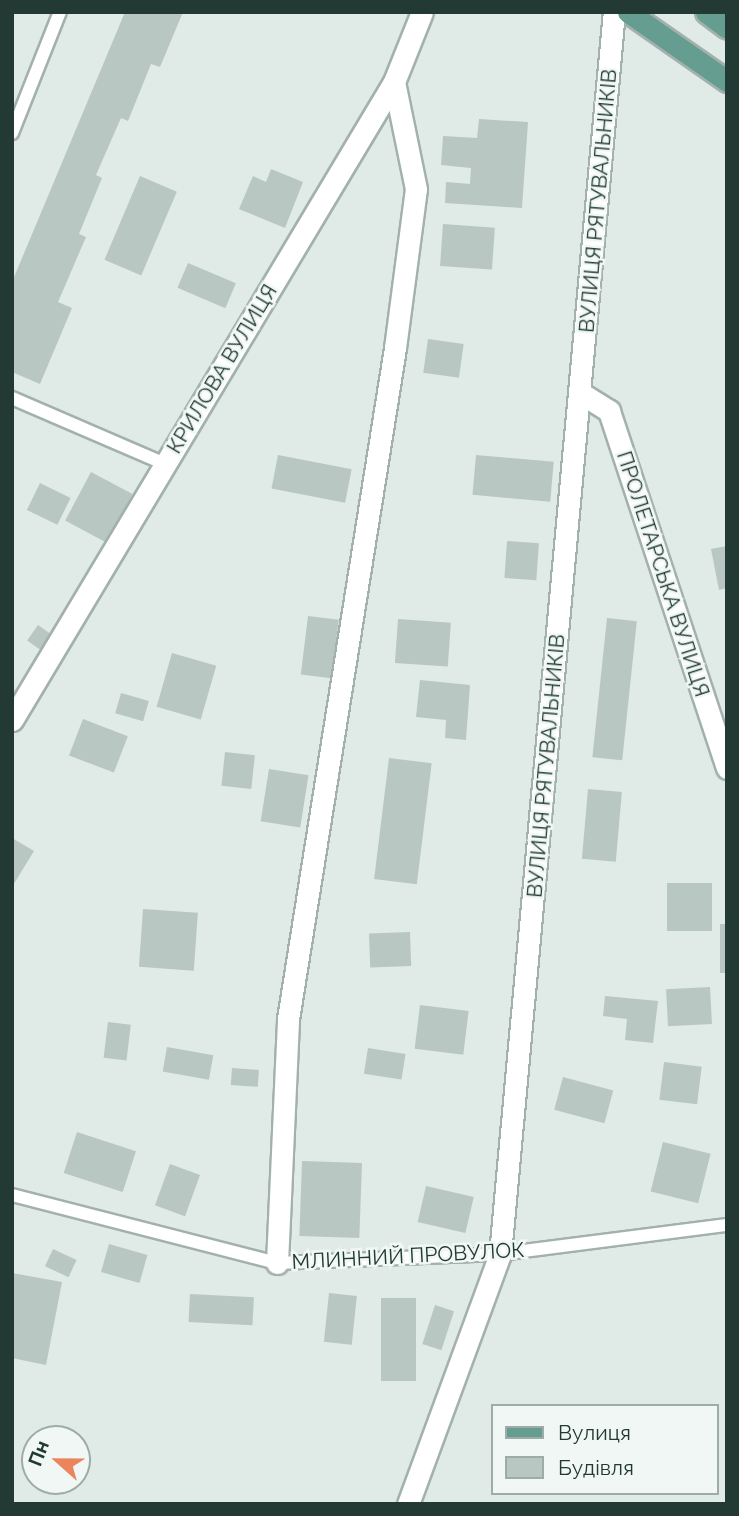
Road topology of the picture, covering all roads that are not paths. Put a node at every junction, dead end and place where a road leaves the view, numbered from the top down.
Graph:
1 (61, 12) edge
2 (422, 12) edge
3 (614, 12) edge
4 (628, 12) edge
5 (706, 12) edge
6 (727, 28) edge
7 (727, 81) edge
8 (394, 82) junction
9 (12, 133) edge
10 (582, 394) junction
11 (12, 398) edge
12 (165, 464) junction
13 (12, 720) edge
14 (727, 768) edge
15 (12, 1195) edge
16 (727, 1225) edge
17 (500, 1254) junction
18 (277, 1263) junction
19 (408, 1504) edge

1 - 9 lane
2 - 8 street, КРИЛОВА ВУЛИЦЯ
3 - 10 street, ВУЛИЦЯ РЯТУВАЛЬНИКІВ
4 - 7 main road
5 - 6 main road
8 - 12 street, КРИЛОВА ВУЛИЦЯ
8 - 18 street
10 - 14 street, ПРОЛЕТАРСЬКА ВУЛИЦЯ
10 - 17 street, ВУЛИЦЯ РЯТУВАЛЬНИКІВ
11 - 12 lane
12 - 13 street, КРИЛОВА ВУЛИЦЯ
15 - 18 lane, МЛИННИЙ ПРОВУЛОК
16 - 17 lane, МЛИННИЙ ПРОВУЛОК
17 - 18 lane, МЛИННИЙ ПРОВУЛОК
17 - 19 street, ВУЛИЦЯ РЯТУВАЛЬНИКІВ

